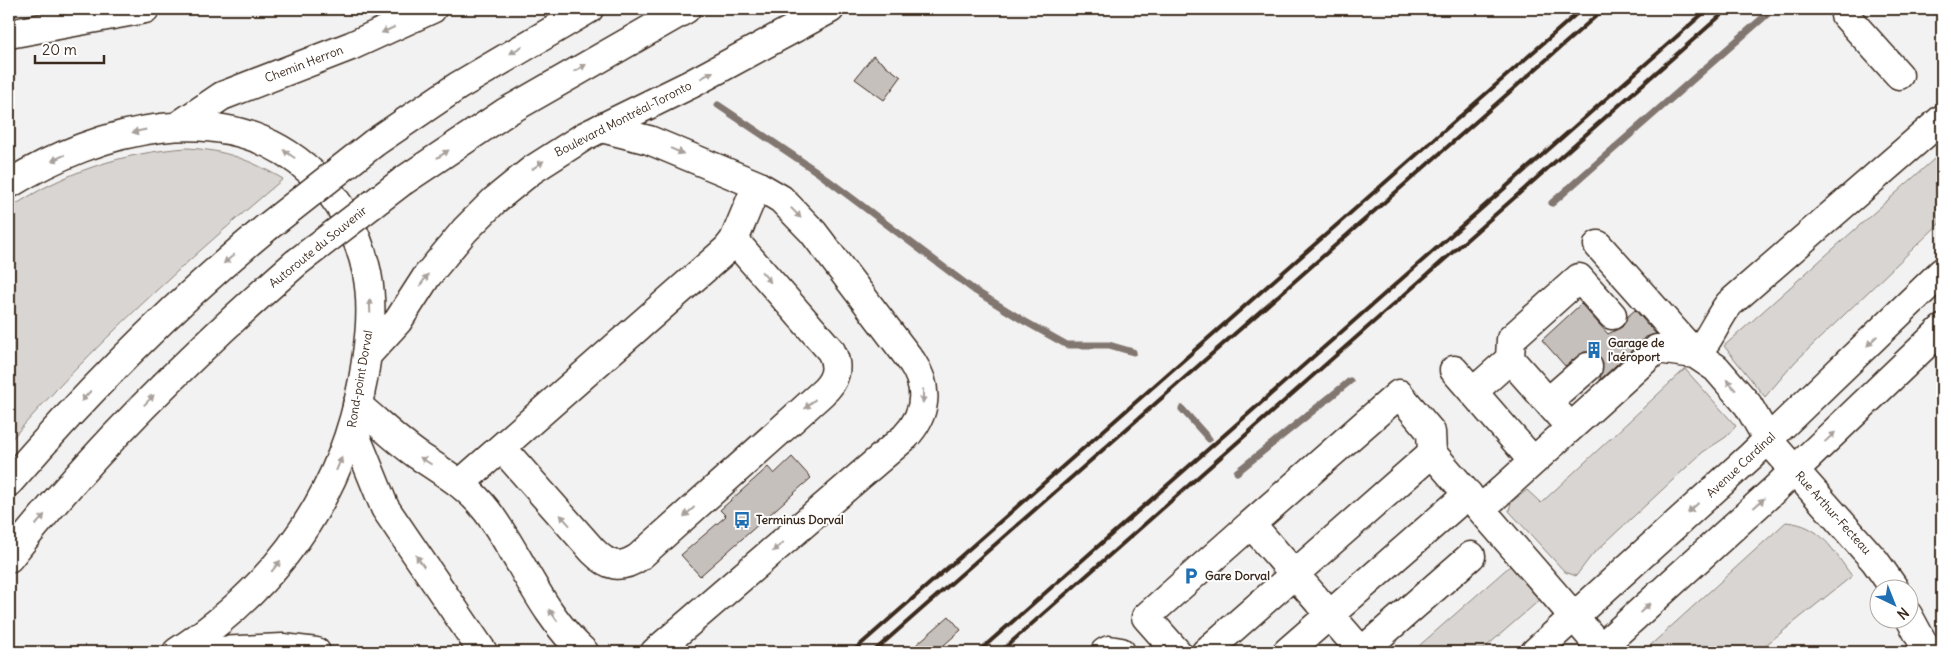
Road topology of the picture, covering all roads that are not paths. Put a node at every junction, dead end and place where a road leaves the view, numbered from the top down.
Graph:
1 (145, 9) edge
2 (432, 9) edge
3 (589, 9) edge
4 (686, 9) edge
5 (830, 9) edge
6 (90, 15) edge
7 (1845, 15) dead end
8 (9, 34) edge
9 (1899, 75) dead end
10 (1942, 119) edge
11 (179, 125) junction
12 (601, 128) junction
13 (12, 180) edge
14 (757, 185) junction
15 (734, 240) junction
16 (1598, 245) dead end
17 (1942, 272) edge
18 (1612, 315) dead end
19 (1942, 329) edge
20 (1696, 354) junction
21 (367, 355) junction
22 (1510, 359) junction
23 (1588, 367) dead end
24 (1454, 370) dead end
25 (1473, 392) junction
26 (1548, 402) junction
27 (355, 416) junction
28 (1570, 427) junction
29 (1768, 440) junction
30 (502, 448) junction
31 (1432, 453) junction
32 (1533, 461) junction
33 (1794, 470) junction
34 (9, 482) edge
35 (461, 483) junction
36 (1474, 501) junction
37 (1251, 524) junction
38 (1471, 556) dead end
39 (9, 558) edge
40 (1295, 575) junction
41 (1887, 578) edge
42 (1329, 615) junction
43 (1574, 617) junction
44 (1915, 628) edge
45 (1598, 650) edge
46 (177, 652) edge
47 (193, 652) edge
48 (316, 652) edge
49 (483, 652) edge
50 (584, 652) edge
51 (655, 652) edge
52 (1105, 652) edge
53 (1121, 652) edge
54 (1177, 652) edge
55 (1206, 652) edge
56 (1287, 652) edge
57 (1361, 652) edge
58 (1535, 652) edge
59 (1928, 652) edge

1 - 6 main road
2 -> 11 main road, Chemin Herron
3 -> 34 main road, bridge
39 -> 4 main road, Autoroute du Souvenir, bridge
12 -> 5 main road, Boulevard Montréal-Toronto
6 - 8 main road
7 - 9 main road
10 - 20 main road
11 -> 13 main road, Rond-point Dorval
21 -> 11 main road, Rond-point Dorval
12 -> 14 main road
21 -> 12 main road, Boulevard Montréal-Toronto
14 - 15 main road
14 -> 51 main road
15 - 30 main road
15 -> 30 main road
16 - 20 main road
17 -> 29 main road, Avenue Cardinal
18 - 22 main road
33 -> 19 main road
20 - 28 main road
20 - 29 main road, Rue Arthur-Fecteau
21 - 27 main road, Rond-point Dorval
22 - 25 main road
22 - 26 main road
23 - 26 main road
24 - 25 main road
25 - 32 main road
26 - 28 main road
35 -> 27 main road
46 -> 27 main road, Rond-point Dorval
49 -> 27 main road
28 - 32 main road
29 - 33 main road, Rue Arthur-Fecteau
29 -> 43 main road, Avenue Cardinal
30 - 35 main road
31 - 36 main road
31 - 37 main road
31 - 40 main road
32 - 36 main road
33 - 41 main road, Rue Arthur-Fecteau
45 -> 33 main road
50 -> 35 main road
36 - 42 main road
36 - 43 main road
37 - 40 main road
37 - 54 main road
38 - 57 main road
40 - 42 main road
40 - 55 main road
42 - 56 main road
42 - 57 main road
43 - 45 main road
43 - 58 main road, Avenue Cardinal
44 - 59 main road
47 - 48 main road
52 - 53 main road

